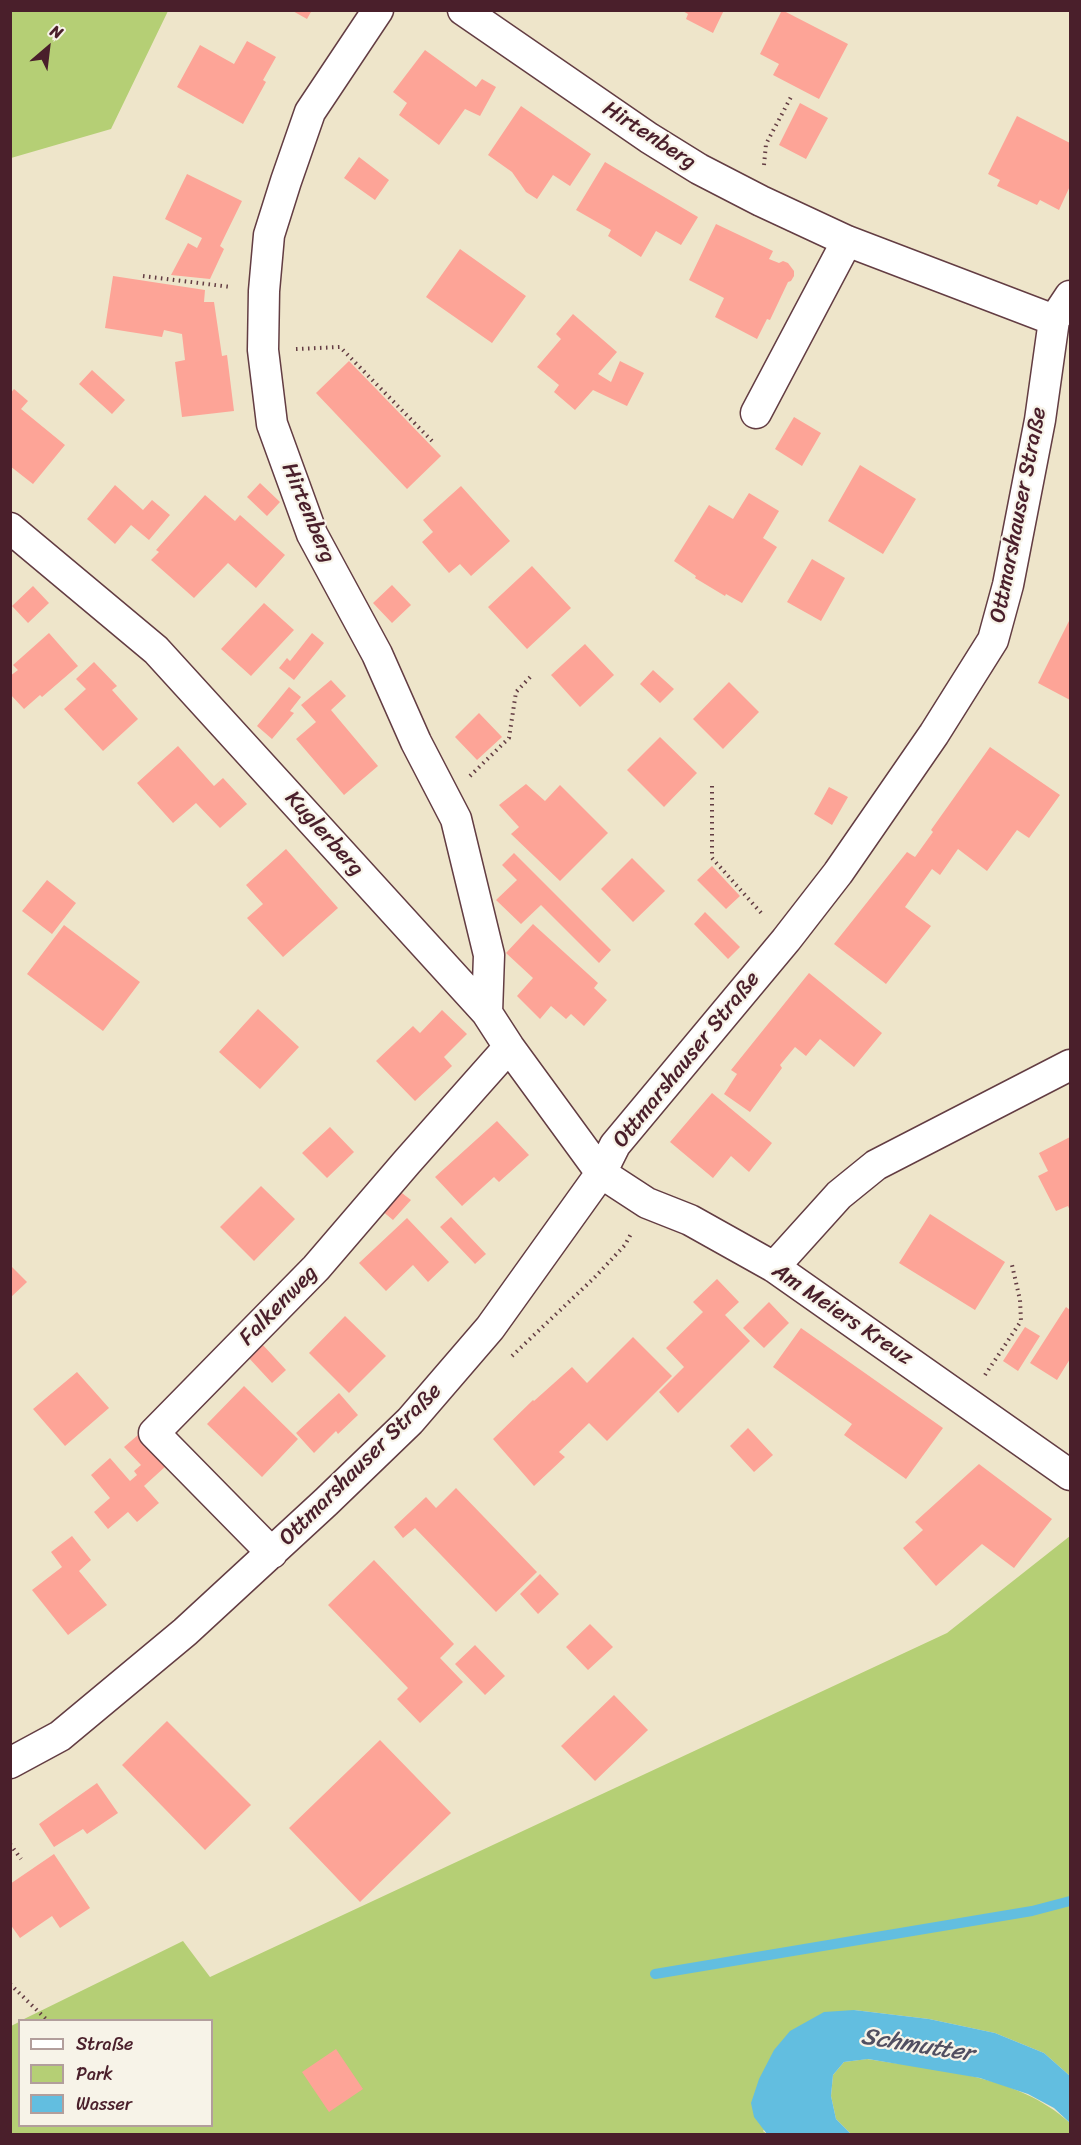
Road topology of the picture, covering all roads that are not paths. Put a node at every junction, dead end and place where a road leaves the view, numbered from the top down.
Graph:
1 (378, 10) edge
2 (463, 10) edge
3 (847, 241) junction
4 (1071, 296) edge
5 (1054, 320) junction
6 (756, 412) dead end
7 (10, 528) edge
8 (487, 1013) junction
9 (509, 1047) junction
10 (1071, 1065) edge
11 (601, 1173) junction
12 (774, 1267) junction
13 (1071, 1475) edge
14 (272, 1553) junction
15 (10, 1762) edge

1 - 8 street, Hirtenberg
2 - 3 street, Hirtenberg
3 - 5 street, Hirtenberg
3 - 6 street
4 - 5 street, Ottmarshauser Straße
5 - 11 street, Ottmarshauser Straße
7 - 8 street, Kuglerberg
8 - 9 street, Kuglerberg
9 - 11 street, Kuglerberg
9 - 14 street, Falkenweg
10 - 12 street
11 - 12 street, Am Meiers Kreuz
11 - 14 street, Ottmarshauser Straße
12 - 13 street, Am Meiers Kreuz
14 - 15 street, Ottmarshauser Straße

